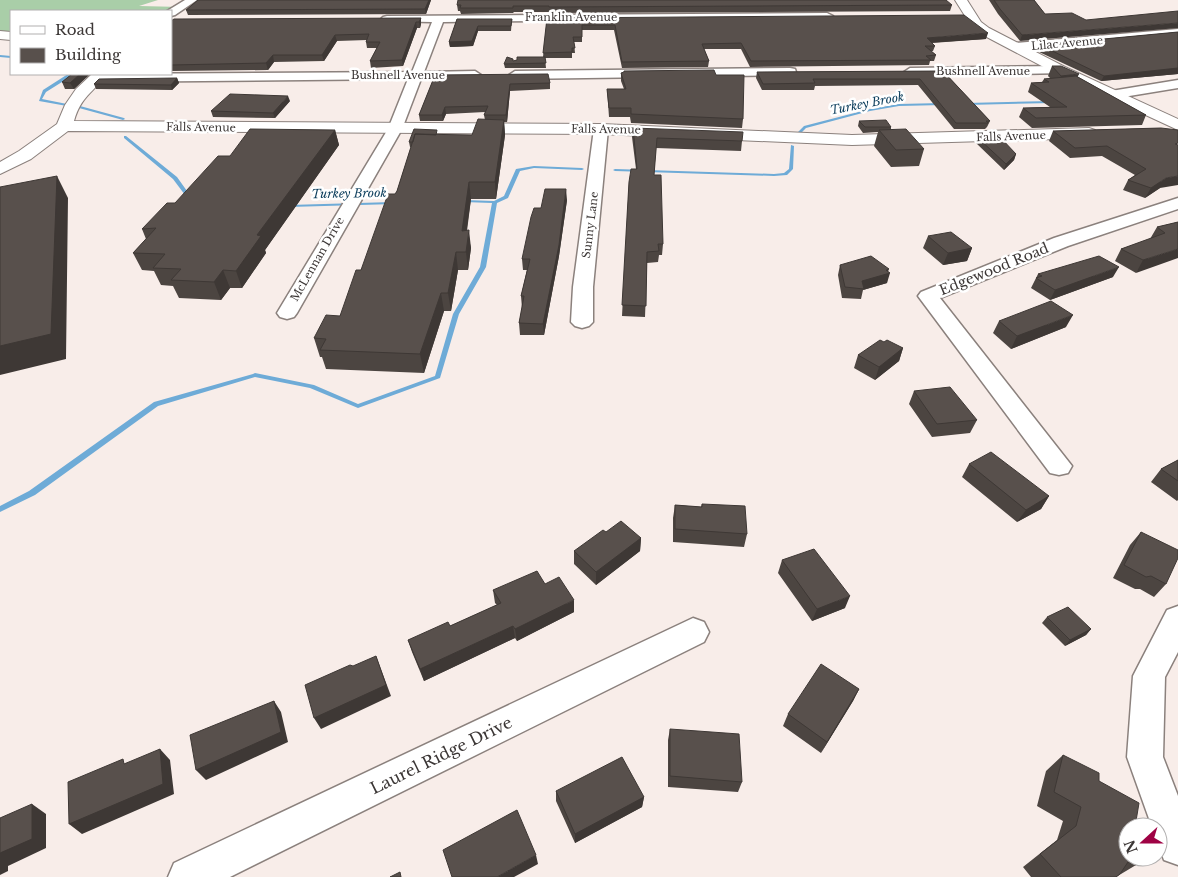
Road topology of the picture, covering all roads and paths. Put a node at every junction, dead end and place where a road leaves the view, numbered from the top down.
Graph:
1 (192, 0) edge
2 (961, 0) edge
3 (836, 16) edge
4 (175, 18) edge
5 (378, 18) edge
6 (440, 19) junction
7 (1178, 32) edge
8 (1016, 47) junction
9 (1060, 70) junction
10 (800, 72) edge
11 (897, 72) edge
12 (418, 75) junction
13 (486, 75) edge
14 (505, 75) edge
15 (98, 76) edge
16 (1178, 84) edge
17 (1111, 95) junction
18 (1178, 125) edge
19 (64, 126) junction
20 (395, 129) junction
21 (601, 129) junction
22 (1156, 131) edge
23 (1104, 132) edge
24 (1178, 133) edge
25 (0, 169) edge
26 (1178, 203) edge
27 (287, 313) dead end
28 (582, 322) dead end
29 (1059, 466) dead end
30 (1178, 620) edge
31 (693, 632) dead end
32 (1178, 846) edge
33 (188, 877) edge

1 - 4 street
2 - 8 main road
3 - 6 street, Franklin Avenue
5 - 6 street, Franklin Avenue
6 - 12 street, McLennan Drive
7 - 8 street, Lilac Avenue
8 - 9 main road
9 - 11 street, Bushnell Avenue
9 - 17 main road
10 - 14 street
12 - 13 street, Bushnell Avenue
12 - 15 street, Bushnell Avenue
12 - 20 street, McLennan Drive
15 - 19 main road
16 - 17 street
17 - 18 main road
19 - 20 main road, Falls Avenue
19 - 25 main road
20 - 21 main road, Falls Avenue
20 - 27 street, McLennan Drive
21 - 23 main road, Falls Avenue
21 - 28 street, Sunny Lane
22 - 24 main road
26 - 29 street, Edgewood Road
30 - 32 street
31 - 33 street, Laurel Ridge Drive

